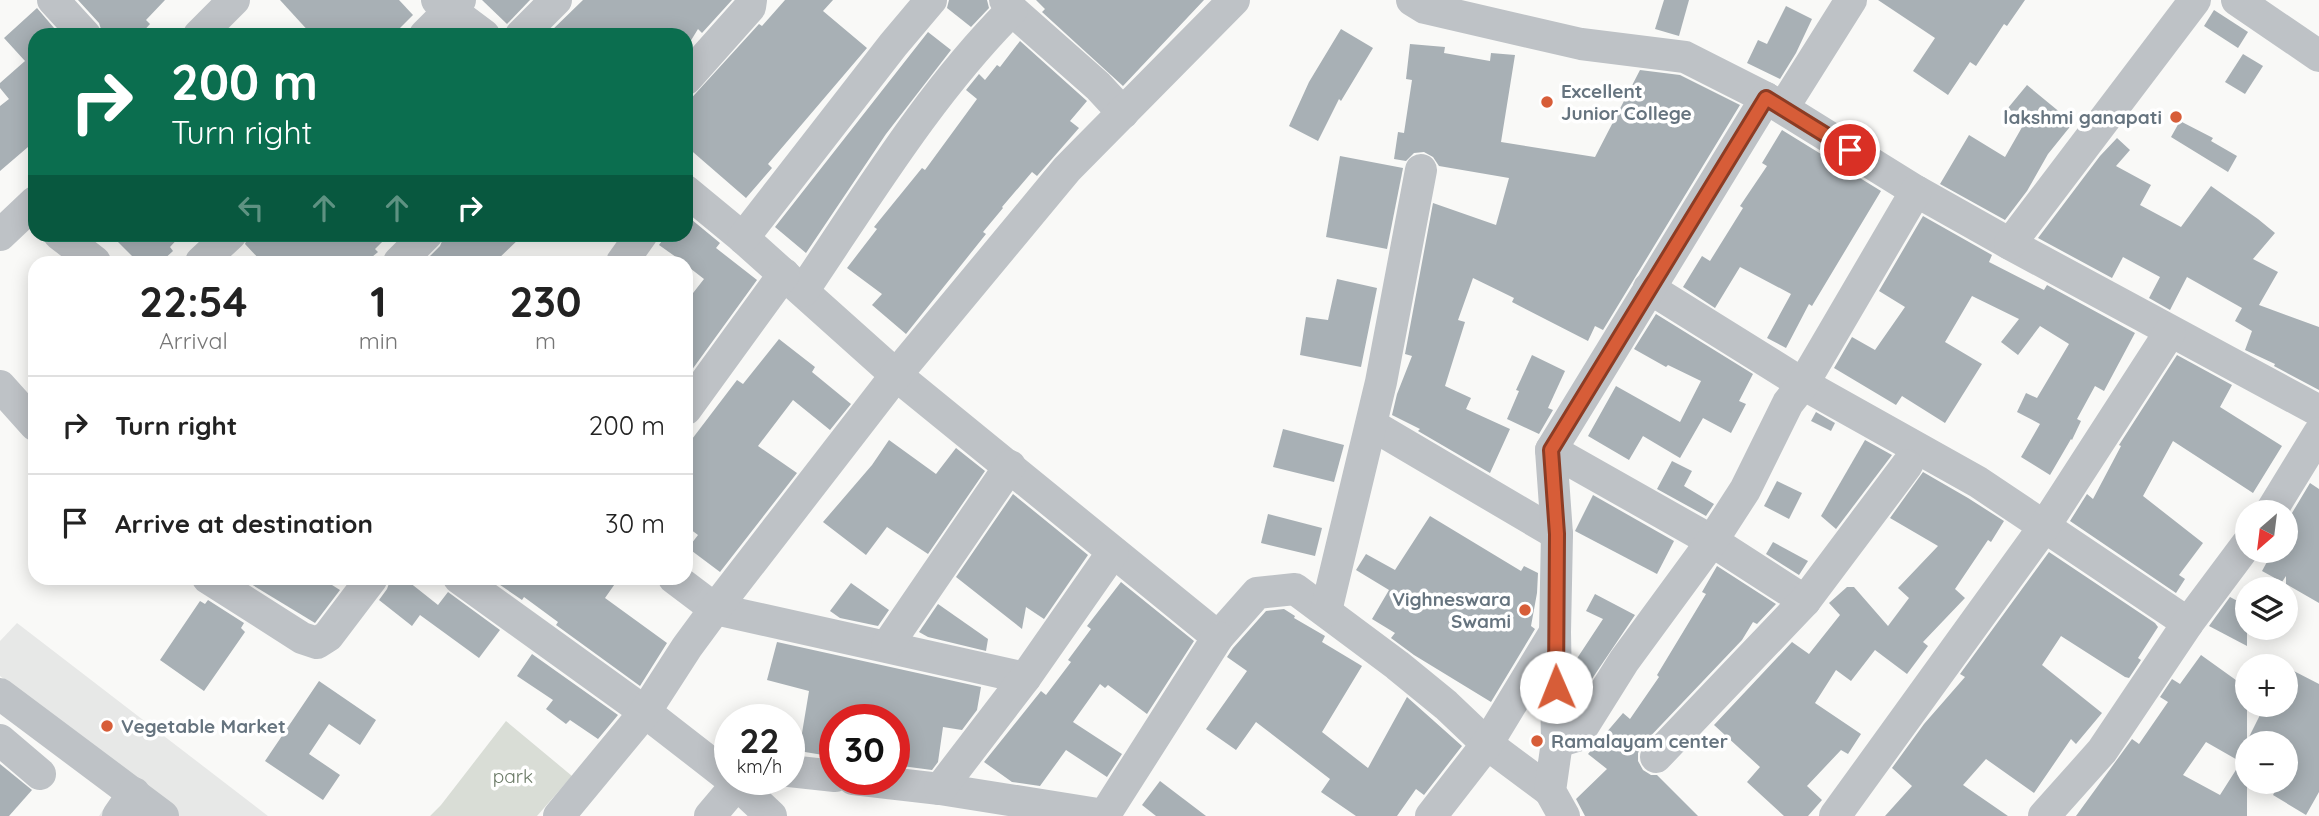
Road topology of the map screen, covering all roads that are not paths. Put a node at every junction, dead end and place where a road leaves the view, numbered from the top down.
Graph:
1 (53, 0) edge
2 (234, 0) edge
3 (556, 0) edge
4 (751, 0) edge
5 (931, 0) edge
6 (1234, 0) edge
7 (1851, 0) edge
8 (2237, 0) edge
9 (2190, 2) edge
10 (449, 3) edge
11 (1423, 3) edge
12 (1009, 5) edge
13 (79, 28) edge
14 (206, 28) edge
15 (430, 28) edge
16 (476, 28) edge
17 (528, 28) edge
18 (2319, 56) edge
19 (693, 71) edge
20 (1775, 103) junction
21 (1123, 113) junction
22 (1421, 170) dead end
23 (1916, 191) junction
24 (693, 197) edge
25 (28, 212) edge
26 (0, 235) edge
27 (743, 238) junction
28 (69, 242) edge
29 (222, 242) edge
30 (419, 242) edge
31 (2010, 244) junction
32 (87, 256) edge
33 (207, 256) edge
34 (405, 256) edge
35 (794, 283) junction
36 (1649, 288) junction
37 (2170, 332) junction
38 (896, 375) junction
39 (1803, 384) junction
40 (0, 386) edge
41 (693, 401) edge
42 (28, 411) edge
43 (2319, 411) edge
44 (1372, 425) junction
45 (2319, 433) edge
46 (1551, 450) junction
47 (1907, 465) dead end
48 (1010, 466) junction
49 (2278, 500) edge
50 (2044, 527) junction
51 (1557, 534) junction
52 (1712, 541) junction
53 (1113, 552) junction
54 (2235, 560) edge
55 (219, 585) edge
56 (367, 585) edge
57 (469, 585) edge
58 (683, 585) edge
59 (1805, 601) junction
60 (715, 609) junction
61 (1326, 611) junction
62 (2188, 623) junction
63 (1555, 632) junction
64 (1218, 637) junction
65 (887, 646) junction
66 (1025, 678) junction
67 (0, 694) edge
68 (645, 712) junction
69 (0, 740) edge
70 (1557, 742) junction
71 (1487, 744) junction
72 (1656, 757) dead end
73 (714, 762) edge
74 (40, 774) dead end
75 (910, 786) edge
76 (940, 789) junction
77 (726, 795) edge
78 (752, 795) edge
79 (126, 804) edge
80 (1557, 804) edge
81 (163, 816) edge
82 (559, 816) edge
83 (710, 816) edge
84 (771, 816) edge
85 (1104, 816) edge
86 (1431, 816) edge
87 (1835, 816) edge
88 (2045, 816) edge

1 - 13 street
2 - 14 street
3 - 17 street
4 - 19 street
5 - 27 street
6 - 21 street
7 - 20 street
8 - 18 street
9 - 31 street
10 - 15 street
10 - 16 street
11 - 20 street
12 - 21 street
12 - 35 street
20 - 23 street
20 - 36 street
21 - 38 street
22 - 44 street
23 - 31 street
23 - 39 street
24 - 27 street
25 - 26 street
27 - 35 street
28 - 32 street
29 - 33 street
30 - 34 street
31 - 37 street
35 - 38 street
35 - 41 street
36 - 39 street
36 - 46 street
37 - 43 street
37 - 50 street
38 - 48 street
38 - 60 street
39 - 50 street
39 - 52 street
40 - 42 street
44 - 51 street
44 - 61 street
45 - 49 street
46 - 51 street
46 - 52 street
47 - 59 street
48 - 53 street
48 - 65 street
50 - 62 street
50 - 87 street
51 - 63 street
52 - 59 street
52 - 70 street
53 - 64 street
53 - 66 street
54 - 62 street
55 - 56 street
57 - 68 street
58 - 60 street
59 - 72 street
60 - 65 street
60 - 68 street
61 - 64 street
61 - 71 street
62 - 88 street
63 - 70 street
63 - 71 street
64 - 85 street
65 - 66 street
66 - 76 street
67 - 79 street
68 - 73 street
68 - 82 street
69 - 74 street
70 - 80 street
71 - 80 street
71 - 86 street
75 - 76 street
76 - 85 street
77 - 83 street
78 - 84 street
79 - 81 street

